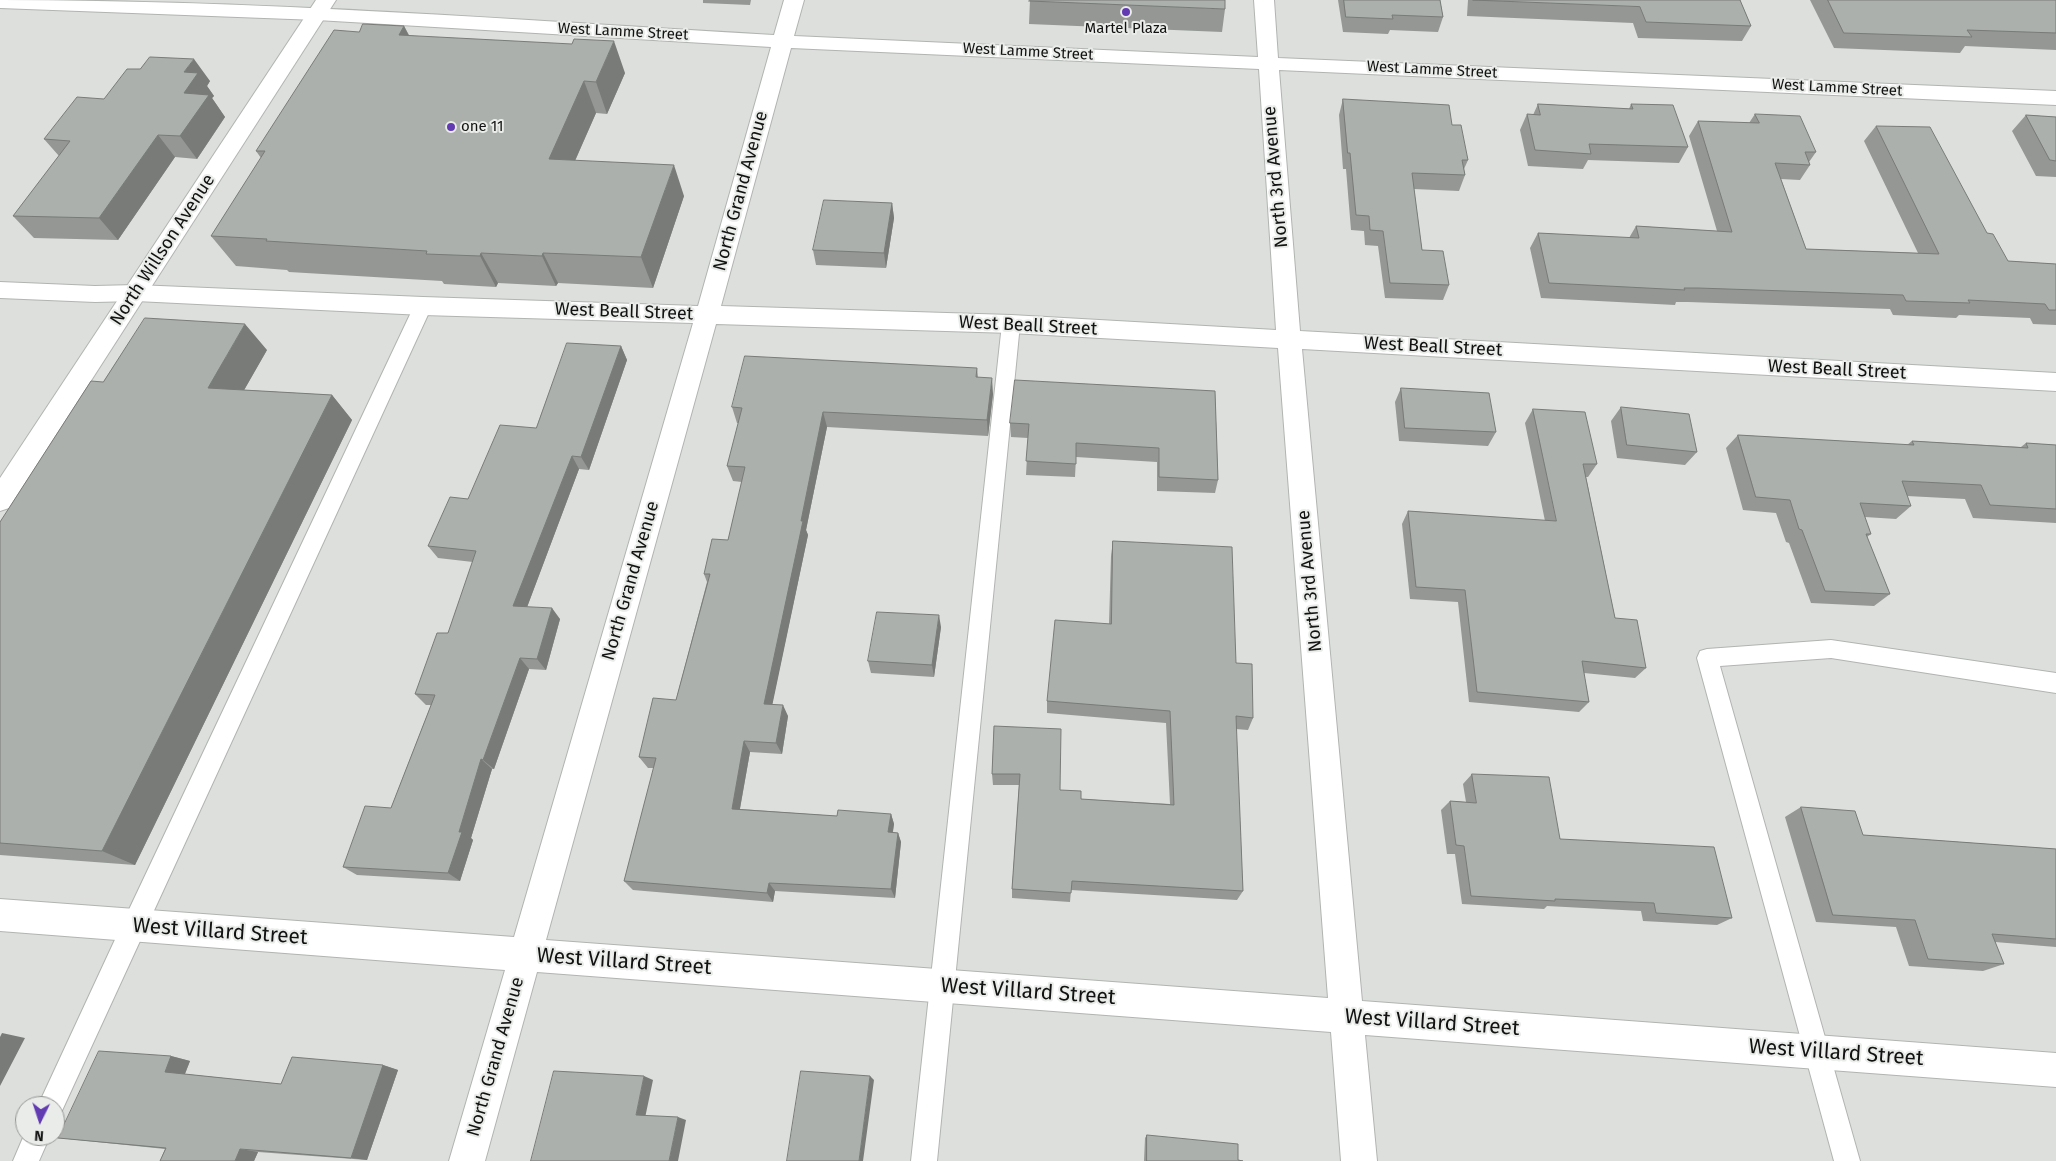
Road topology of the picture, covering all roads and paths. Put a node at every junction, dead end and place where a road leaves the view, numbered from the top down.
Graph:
1 (794, 0) edge
2 (1264, 0) edge
3 (0, 2) edge
4 (322, 7) edge
5 (782, 42) junction
6 (1267, 63) junction
7 (2056, 98) edge
8 (0, 290) edge
9 (136, 293) junction
10 (423, 306) junction
11 (706, 314) junction
12 (1011, 324) junction
13 (1289, 339) junction
14 (2056, 382) edge
15 (0, 500) edge
16 (2056, 683) edge
17 (0, 915) edge
18 (132, 926) junction
19 (525, 955) junction
20 (943, 986) junction
21 (1346, 1016) junction
22 (1815, 1052) junction
23 (2056, 1070) edge
24 (55, 1096) edge
25 (33, 1146) edge
26 (26, 1161) edge
27 (467, 1161) edge
28 (924, 1161) edge
29 (1359, 1161) edge
30 (1847, 1161) edge

1 - 5 street, North Grand Avenue
2 - 6 street, North 3rd Avenue
3 - 4 street, West Lamme Street
4 - 5 street, West Lamme Street
4 - 9 street, North Willson Avenue
5 - 6 street, West Lamme Street
5 - 11 street, North Grand Avenue
6 - 7 street, West Lamme Street
6 - 13 street, North 3rd Avenue
8 - 9 street, West Beall Street
9 - 10 street, West Beall Street
9 - 15 street, North Willson Avenue
10 - 11 street, West Beall Street
10 - 18 lane
11 - 12 street, West Beall Street
11 - 19 street, North Grand Avenue
12 - 13 street, West Beall Street
12 - 20 lane
13 - 14 street, West Beall Street
13 - 21 street, North 3rd Avenue
16 - 22 lane
17 - 18 street, West Villard Street
18 - 19 street, West Villard Street
18 - 24 lane
19 - 20 street, West Villard Street
19 - 27 street, North Grand Avenue
20 - 21 street, West Villard Street
20 - 28 lane
21 - 22 street, West Villard Street
21 - 29 street, North 3rd Avenue
22 - 23 street, West Villard Street
22 - 30 lane
25 - 26 lane

